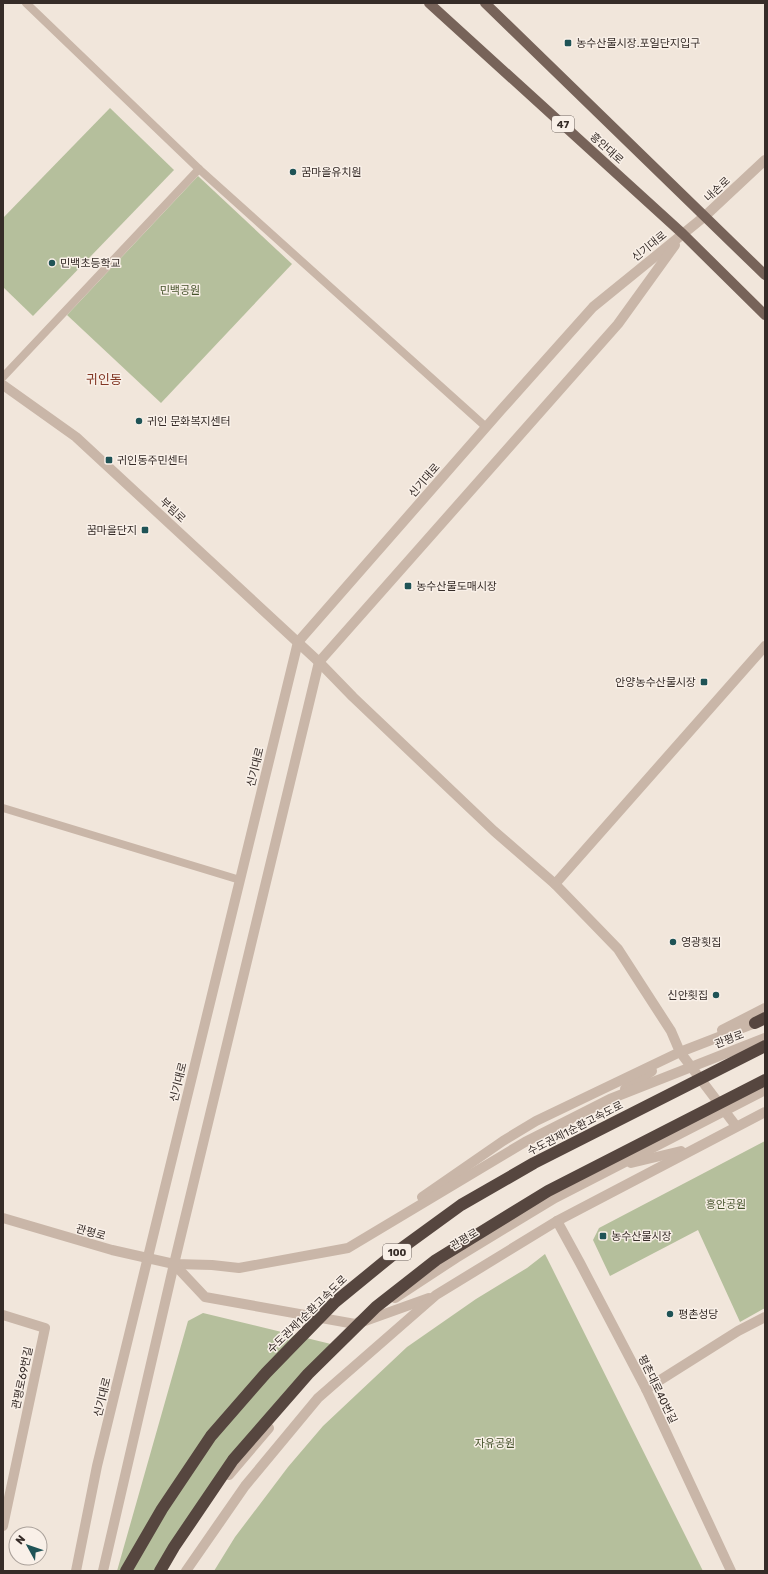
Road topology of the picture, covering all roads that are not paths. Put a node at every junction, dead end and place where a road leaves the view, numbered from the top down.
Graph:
1 (26, 3) edge
2 (429, 3) edge
3 (432, 3) edge
4 (485, 3) edge
5 (443, 15) junction
6 (765, 160) edge
7 (200, 169) junction
8 (705, 216) junction
9 (683, 234) junction
10 (765, 275) edge
11 (765, 315) edge
12 (3, 377) edge
13 (3, 385) edge
14 (486, 427) junction
15 (298, 642) junction
16 (765, 646) edge
17 (320, 662) junction
18 (3, 808) edge
19 (240, 880) junction
20 (555, 884) junction
21 (765, 1008) edge
22 (760, 1021) edge
23 (765, 1038) edge
24 (765, 1046) edge
25 (680, 1052) junction
26 (692, 1067) junction
27 (765, 1080) edge
28 (765, 1090) edge
29 (610, 1099) junction
30 (725, 1110) junction
31 (765, 1112) edge
32 (736, 1126) junction
33 (696, 1148) junction
34 (615, 1167) junction
35 (3, 1218) edge
36 (557, 1221) junction
37 (348, 1248) junction
38 (149, 1258) junction
39 (174, 1264) junction
40 (436, 1295) junction
41 (3, 1315) edge
42 (765, 1317) edge
43 (355, 1324) junction
44 (646, 1389) junction
45 (97, 1466) junction
46 (7, 1489) edge
47 (3, 1526) edge
48 (70, 1571) edge
49 (76, 1571) edge
50 (103, 1571) edge
51 (126, 1571) edge
52 (160, 1571) edge
53 (166, 1571) edge
54 (186, 1571) edge
55 (731, 1571) edge

1 - 7 street
2 - 5 main road, 흥안대로
3 - 5 main road, 47
4 - 8 main road, 흥안대로
5 - 9 main road, 흥안대로 / 47
6 - 8 street, 내손로
7 - 12 street
7 - 14 street
8 - 9 street, 내손로
8 - 10 main road, 흥안대로
9 - 11 main road, 흥안대로 / 47
9 - 14 street, 신기대로
9 - 17 street, 신기대로
13 - 15 street, 부림로
14 - 15 street, 신기대로
15 - 17 street, 부림로
15 - 19 street, 신기대로
16 - 20 street
17 - 20 street, 부림로
17 - 39 street, 신기대로
18 - 19 street
19 - 38 street, 신기대로
20 - 25 street, 부림로
21 - 25 street
22 - 25 street
23 - 26 street, 관평로
24 - 51 highway, 수도권제1순환고속도로 / 100, bridge
25 - 26 street, 부림로
25 - 29 street
25 - 37 street
26 - 29 street, 관평로
26 - 30 street, 부림로
27 - 52 highway, 100, bridge
28 - 30 street, 관평로
29 - 37 street, 관평로
30 - 32 street, 부림로
30 - 34 street, 관평로
31 - 32 street
32 - 33 street
33 - 34 street
33 - 36 street
34 - 43 street, 관평로
35 - 38 street, 관평로
36 - 40 street
36 - 44 street, 평촌대로40번길
37 - 39 street, 관평로
38 - 39 street, 관평로
38 - 45 street, 신기대로
39 - 43 street
39 - 50 street, 신기대로
40 - 43 street
40 - 54 street
41 - 46 street, 관평로69번길
42 - 44 street
43 - 53 street
44 - 55 street, 평촌대로40번길
45 - 48 street
45 - 49 street, 신기대로
46 - 47 street

